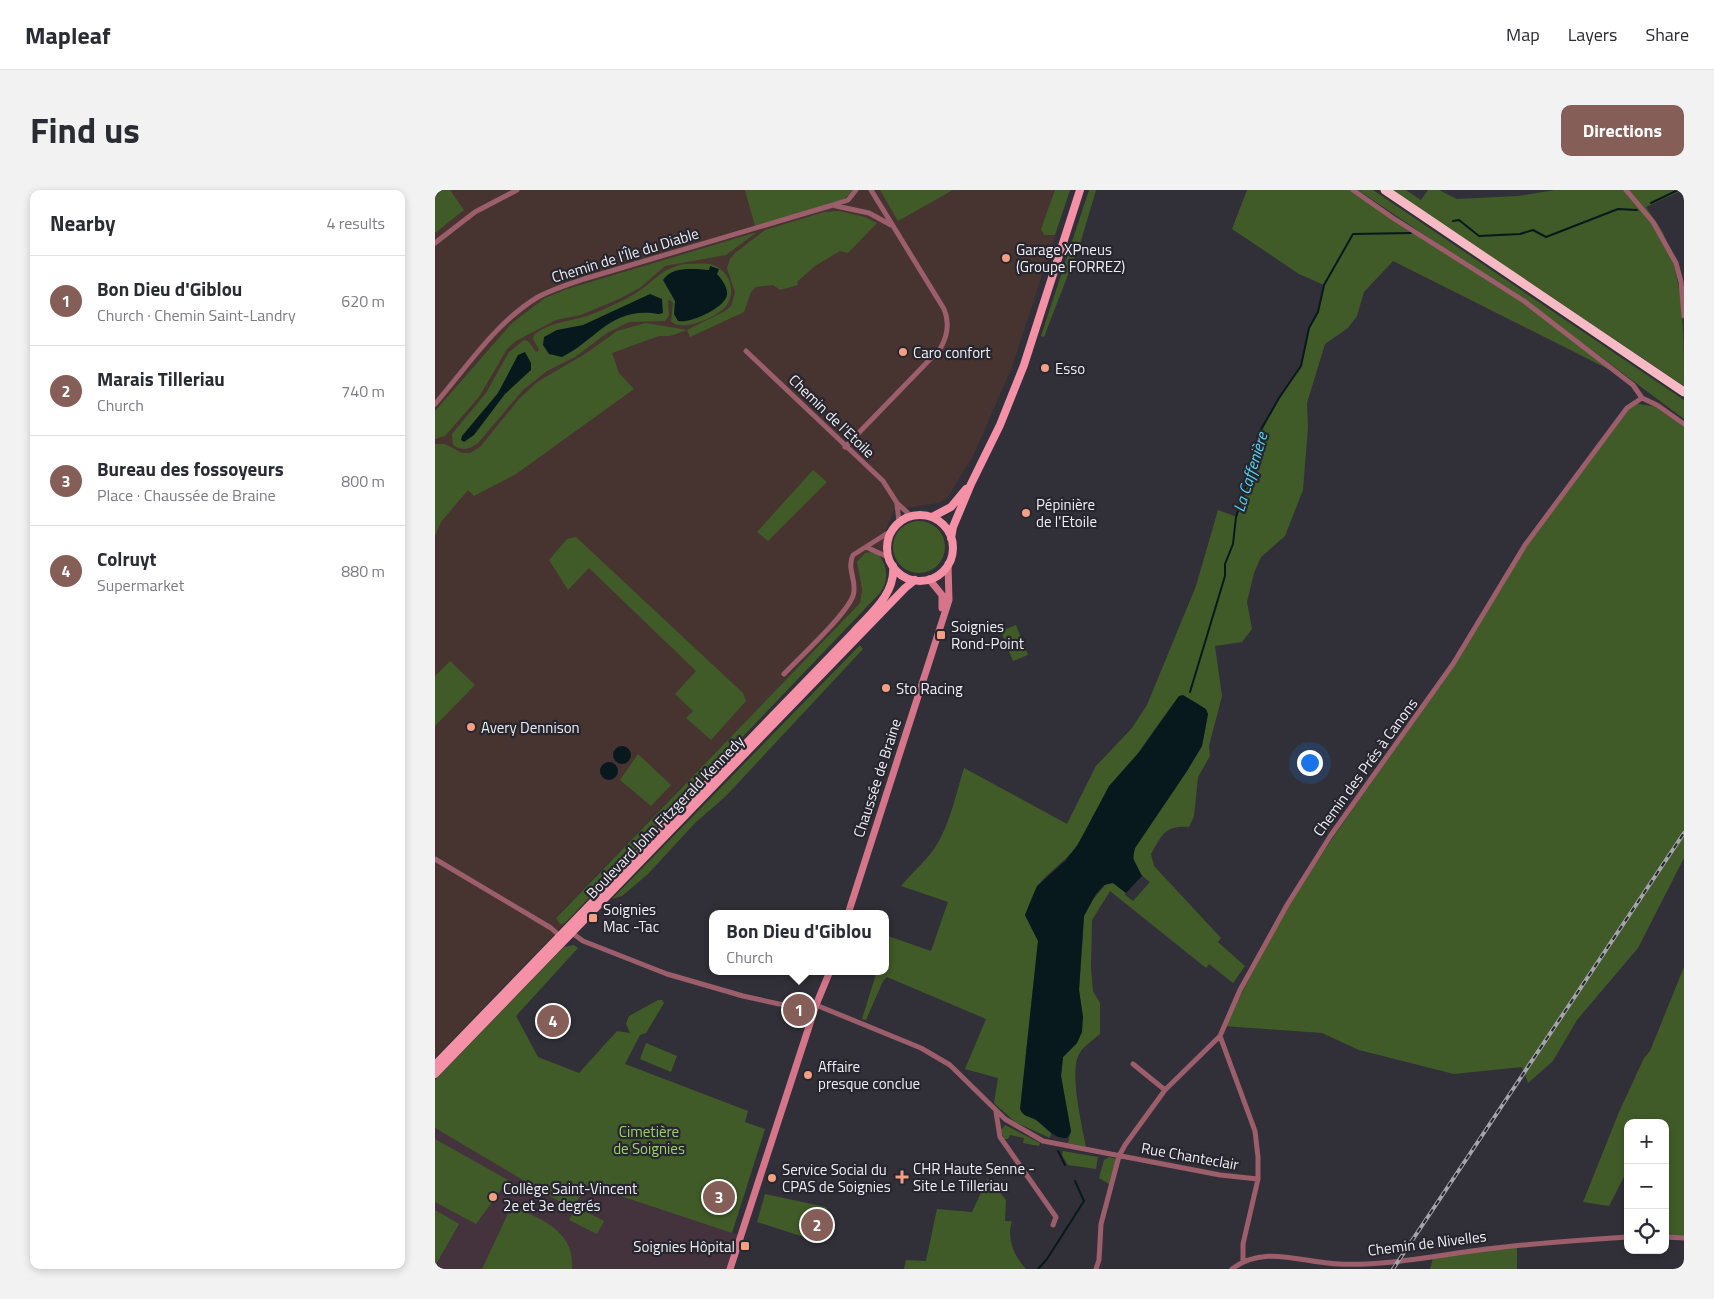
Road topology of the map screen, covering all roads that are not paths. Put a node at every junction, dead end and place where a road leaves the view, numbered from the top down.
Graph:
1 (517, 190) edge
2 (856, 190) edge
3 (871, 190) edge
4 (1080, 190) edge
5 (1353, 190) edge
6 (1385, 190) edge
7 (1626, 190) edge
8 (833, 205) junction
9 (893, 226) junction
10 (435, 243) edge
11 (1684, 316) edge
12 (746, 350) dead end
13 (1684, 392) edge
14 (1642, 398) junction
15 (435, 404) edge
16 (1684, 424) edge
17 (845, 447) junction
18 (971, 484) junction
19 (897, 503) junction
20 (911, 516) junction
21 (933, 517) junction
22 (899, 522) junction
23 (891, 531) junction
24 (951, 538) junction
25 (865, 546) junction
26 (888, 557) junction
27 (948, 564) junction
28 (893, 566) junction
29 (929, 579) junction
30 (915, 580) junction
31 (784, 674) dead end
32 (435, 859) edge
33 (845, 910) edge
34 (849, 910) edge
35 (572, 933) junction
36 (560, 936) junction
37 (824, 975) edge
38 (828, 975) edge
39 (823, 985) junction
40 (816, 1006) junction
41 (1220, 1036) junction
42 (1133, 1064) dead end
43 (435, 1065) edge
44 (435, 1074) edge
45 (1165, 1090) junction
46 (996, 1112) junction
47 (1119, 1156) junction
48 (1258, 1179) junction
49 (1053, 1225) dead end
50 (1669, 1236) edge
51 (1624, 1237) edge
52 (1684, 1238) edge
53 (1243, 1261) junction
54 (730, 1269) edge
55 (1096, 1269) edge
56 (1232, 1269) edge

1 - 10 street
2 - 8 street, Chemin de l'Île du Diable
3 - 9 street
4 - 18 main road
5 - 14 street
6 - 13 highway
7 - 11 street
8 - 9 street, Chemin de l'Île du Diable
8 - 15 street, Chemin de l'Île du Diable
9 - 17 street
12 - 17 street, Chemin de l'Etoile
14 - 16 street
14 - 41 street, Chemin des Prés à Canons
17 - 19 street, Chemin de l'Etoile
18 - 21 main road
18 - 24 main road
19 - 20 street, Chemin de l'Etoile
19 - 22 street, Chemin de l'Etoile
20 - 21 main road
20 - 22 main road
21 - 24 main road
22 - 23 main road
23 - 25 street
23 - 26 main road
24 - 27 main road
25 - 26 street
25 - 31 street
26 - 28 main road
27 - 29 main road
27 - 34 street, Chaussée de Braine
28 - 30 main road
28 - 36 main road, Boulevard John Fitzgerald Kennedy
29 - 30 main road
29 - 33 street, Chaussée de Braine
30 - 35 main road, Boulevard John Fitzgerald Kennedy
32 - 36 street
35 - 40 street, Rue Chanteclair
35 - 44 main road, Boulevard John Fitzgerald Kennedy
36 - 43 main road, Boulevard John Fitzgerald Kennedy
37 - 39 street
38 - 39 street
39 - 40 street
40 - 46 street, Rue Chanteclair
40 - 54 street
41 - 45 street, Chemin des Prés à Canons
41 - 48 street
42 - 45 street
45 - 47 street, Chemin des Prés à Canons
46 - 47 street, Rue Chanteclair
46 - 49 street
47 - 48 street, Rue Chanteclair
47 - 55 street
48 - 53 street
50 - 52 street
51 - 53 street, Chemin de Nivelles
53 - 56 street, Chemin de Nivelles

